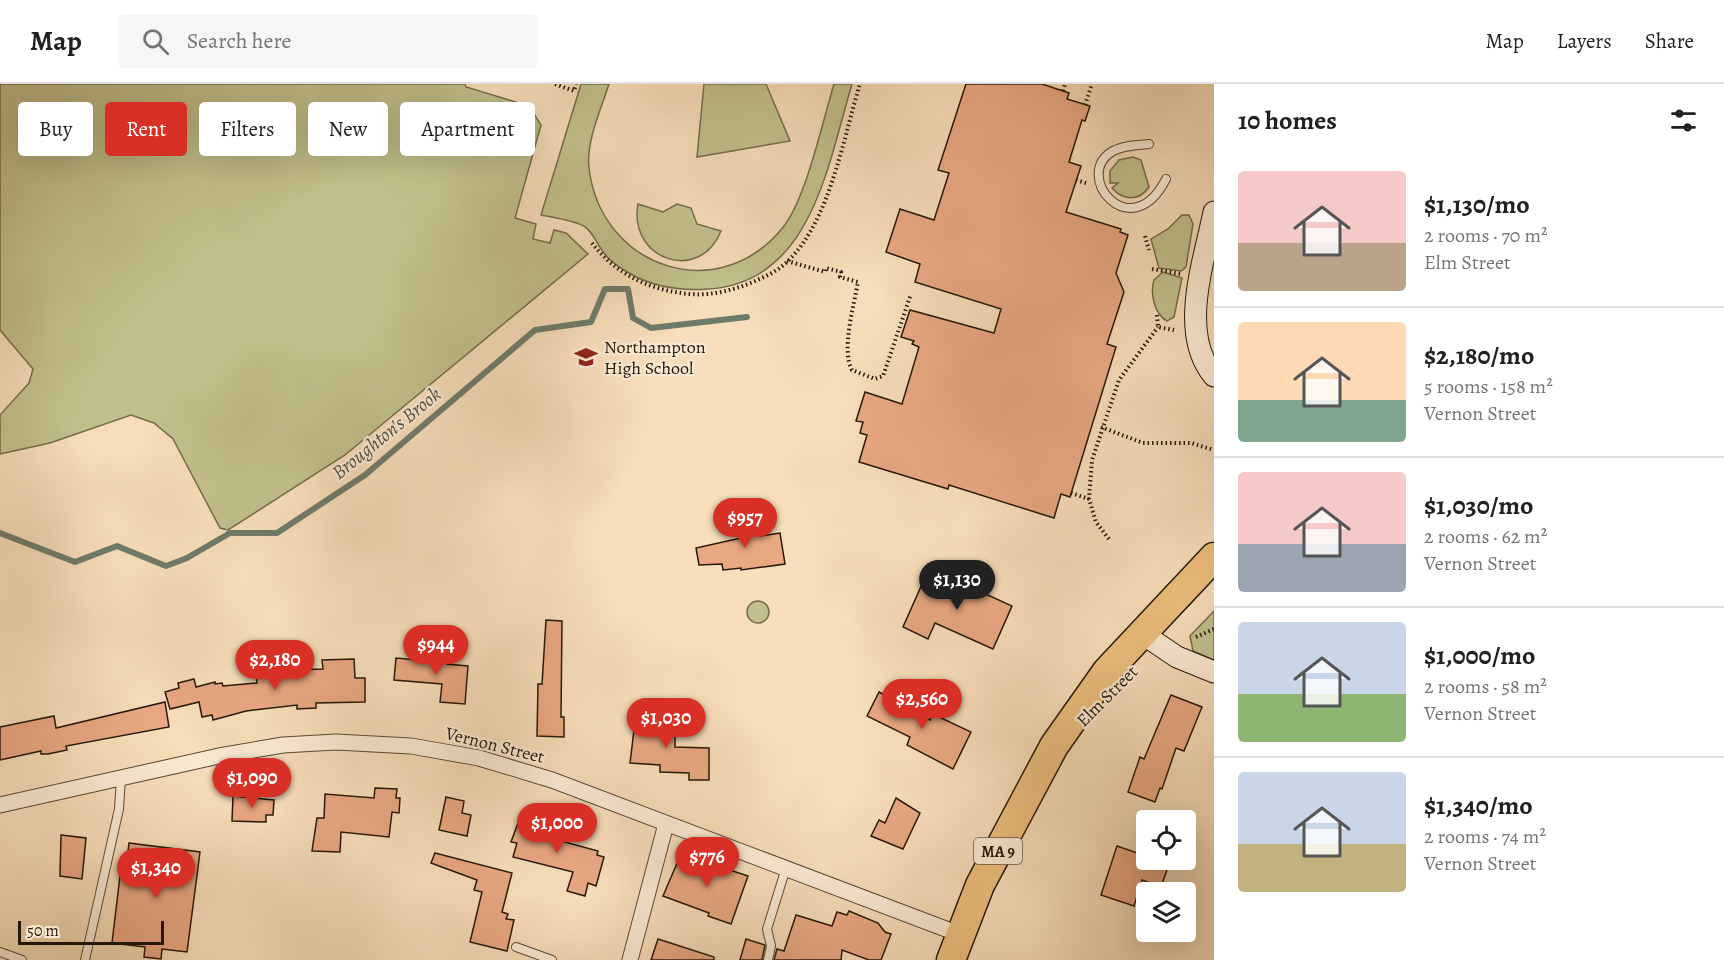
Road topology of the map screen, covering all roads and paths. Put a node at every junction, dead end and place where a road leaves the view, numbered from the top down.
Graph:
1 (555, 84) edge
2 (576, 84) edge
3 (860, 84) edge
4 (1065, 84) edge
5 (1092, 84) edge
6 (1063, 91) dead end
7 (1085, 105) dead end
8 (1149, 144) dead end
9 (1166, 179) dead end
10 (1076, 180) dead end
11 (1086, 183) dead end
12 (1214, 212) edge
13 (1145, 236) dead end
14 (592, 243) dead end
15 (1149, 250) dead end
16 (787, 261) junction
17 (1152, 270) dead end
18 (1186, 275) dead end
19 (911, 294) dead end
20 (1157, 315) dead end
21 (1158, 327) junction
22 (1174, 330) dead end
23 (1214, 376) edge
24 (1101, 427) junction
25 (1214, 450) edge
26 (1071, 493) dead end
27 (1089, 499) junction
28 (1109, 539) dead end
29 (1214, 557) edge
30 (1214, 577) edge
31 (1214, 629) edge
32 (1196, 637) dead end
33 (1150, 638) junction
34 (1214, 672) edge
35 (121, 778) junction
36 (0, 805) edge
37 (666, 824) junction
38 (786, 868) junction
39 (516, 947) dead end
40 (955, 947) edge
41 (0, 952) edge
42 (22, 960) edge
43 (85, 960) edge
44 (552, 960) edge
45 (630, 960) edge
46 (768, 960) edge

1 - 2 path
3 - 16 path
4 - 6 path
5 - 7 path
8 - 9 lane
10 - 11 path
12 - 23 main road
13 - 15 path
14 - 16 path
16 - 19 path
17 - 18 path
20 - 21 path
21 - 22 path
21 - 24 path
24 - 25 path
24 - 27 path
26 - 27 path
27 - 28 path
29 - 33 highway, MA 9
30 - 33 highway, MA 9
31 - 32 path
33 - 34 main road
33 - 40 highway, Elm Street / MA 9
35 - 36 street, Vernon Street
35 - 37 street, Vernon Street
35 - 43 lane
37 - 38 street, Vernon Street
37 - 45 street
38 - 40 street, Vernon Street
38 - 46 lane
39 - 44 lane
41 - 42 lane

